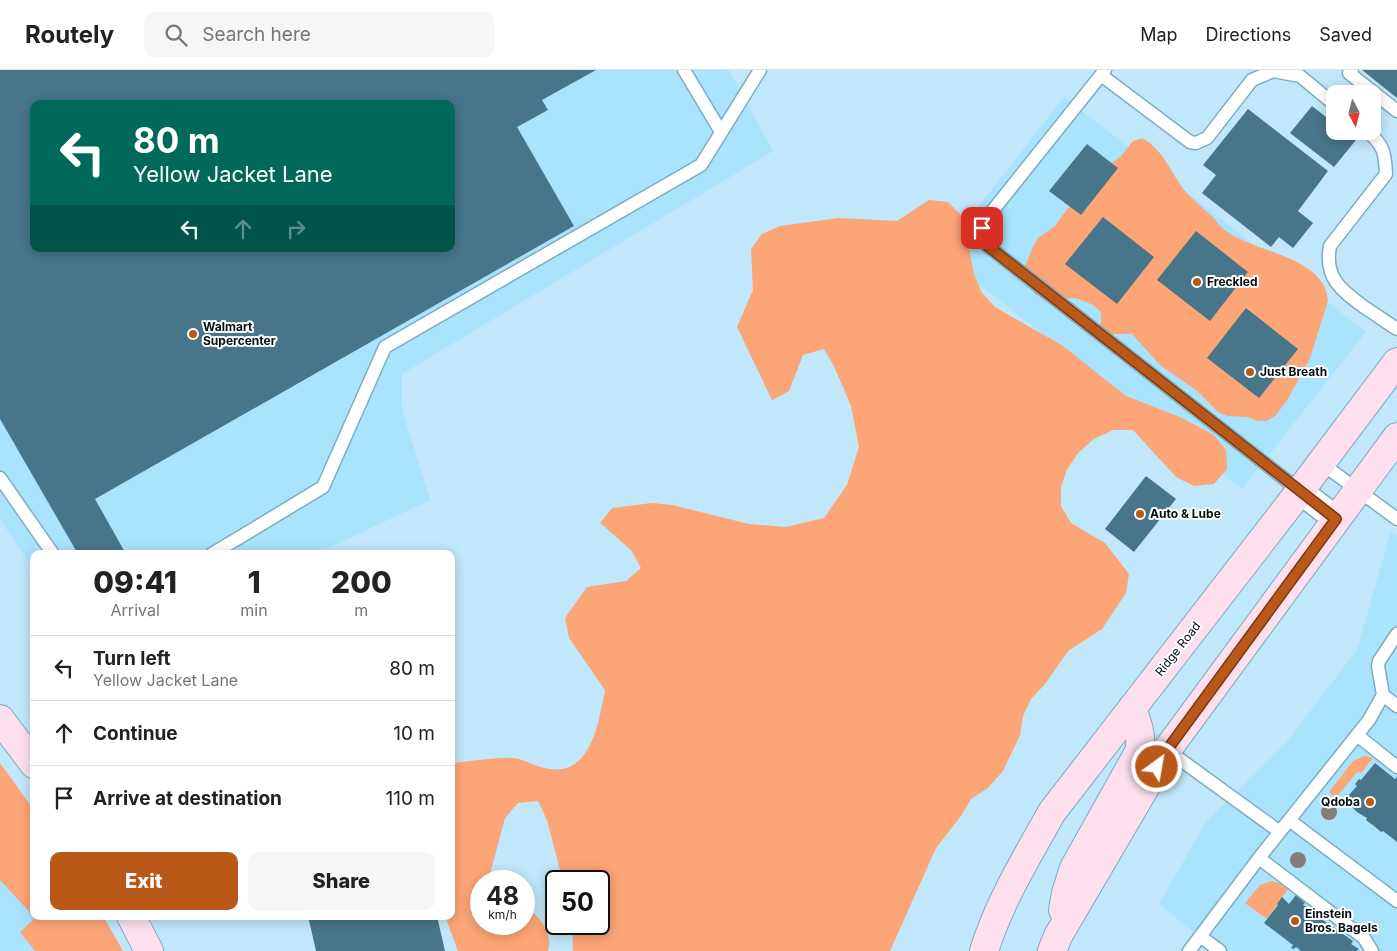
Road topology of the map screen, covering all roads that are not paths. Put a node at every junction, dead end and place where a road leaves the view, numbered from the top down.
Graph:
1 (684, 70) edge
2 (760, 70) edge
3 (1352, 70) edge
4 (1103, 73) edge
5 (1326, 98) edge
6 (1397, 111) edge
7 (721, 132) junction
8 (1377, 140) edge
9 (1397, 329) edge
10 (1397, 362) edge
11 (1397, 437) edge
12 (1321, 463) junction
13 (0, 478) edge
14 (1357, 490) junction
15 (1300, 491) junction
16 (1397, 518) edge
17 (1336, 519) junction
18 (50, 550) edge
19 (219, 550) edge
20 (1397, 634) edge
21 (1383, 695) junction
22 (1397, 706) edge
23 (1132, 708) junction
24 (0, 719) edge
25 (1357, 735) junction
26 (1167, 750) junction
27 (30, 759) edge
28 (1397, 767) edge
29 (1289, 820) junction
30 (1280, 832) junction
31 (1259, 858) junction
32 (1397, 901) edge
33 (133, 920) edge
34 (1200, 936) junction
35 (1055, 944) edge
36 (149, 951) edge
37 (984, 951) edge
38 (1189, 951) edge
39 (1220, 951) edge
40 (1372, 951) edge

1 - 7 lane
2 - 7 lane
3 - 6 lane
4 - 5 lane
4 - 15 lane
7 - 19 lane
8 - 9 lane
10 - 12 main road, Ridge Road
11 - 14 main road
12 - 14 lane
12 - 15 main road, Ridge Road
13 - 18 lane
14 - 16 lane
14 - 17 main road
15 - 17 street
15 - 23 main road, Ridge Road
17 - 26 main road
20 - 21 lane
21 - 22 lane
21 - 25 lane
23 - 35 main road
23 - 37 main road, Ridge Road
24 - 27 main road
25 - 28 lane
25 - 29 lane
26 - 30 lane
26 - 35 main road
29 - 30 lane
29 - 32 lane
30 - 31 lane
31 - 34 lane
31 - 40 lane
33 - 36 main road
34 - 38 lane
34 - 39 lane

